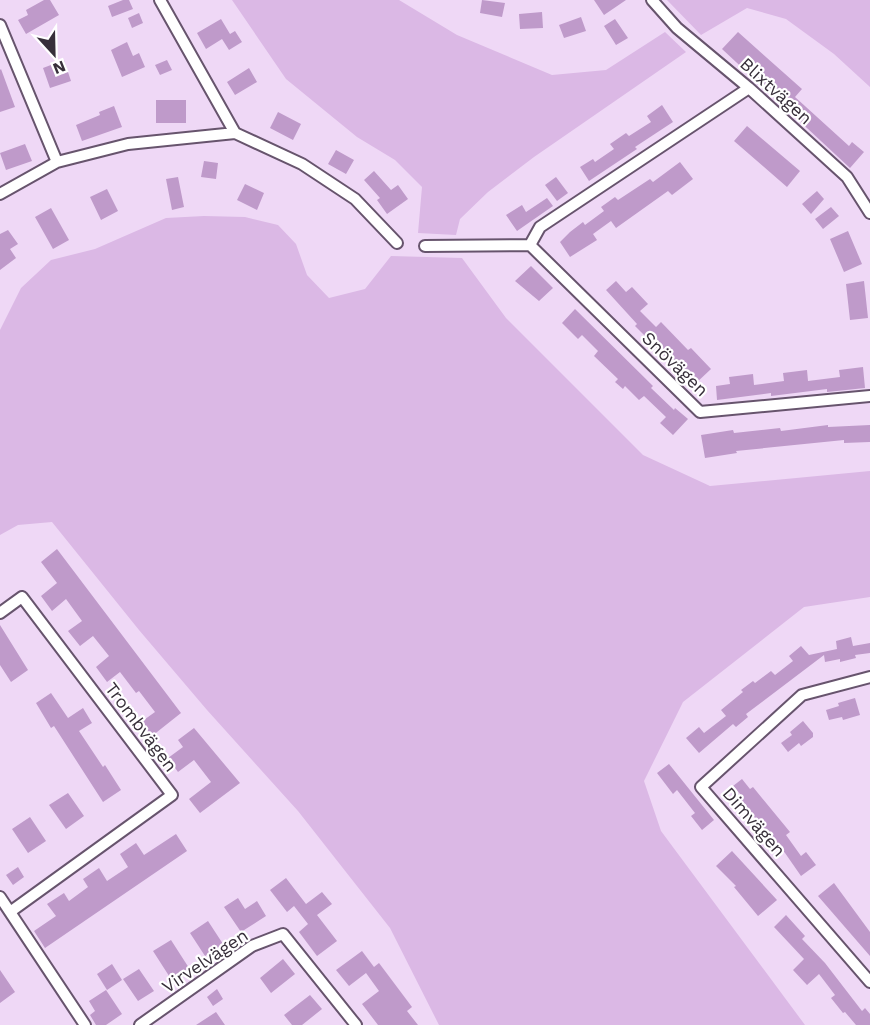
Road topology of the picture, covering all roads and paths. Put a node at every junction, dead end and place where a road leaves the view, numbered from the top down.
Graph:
1 (160, 0) edge
2 (652, 0) edge
3 (0, 25) edge
4 (750, 88) junction
5 (235, 133) junction
6 (57, 162) junction
7 (0, 194) edge
8 (870, 213) edge
9 (397, 243) dead end
10 (530, 245) junction
11 (425, 246) dead end
12 (870, 396) edge
13 (0, 613) edge
14 (870, 677) edge
15 (0, 897) edge
16 (10, 912) junction
17 (870, 982) edge
18 (85, 1025) edge
19 (140, 1025) edge
20 (356, 1025) edge

1 - 5 street
2 - 4 street, Blixtvägen
3 - 6 street
4 - 8 street, Blixtvägen
4 - 10 street
5 - 6 street
5 - 9 street
6 - 7 street
10 - 11 street
10 - 12 street, Snövägen
13 - 16 street, Trombvägen
14 - 17 street, Dimvägen
15 - 16 street
16 - 18 street
19 - 20 street, Virvelvägen

